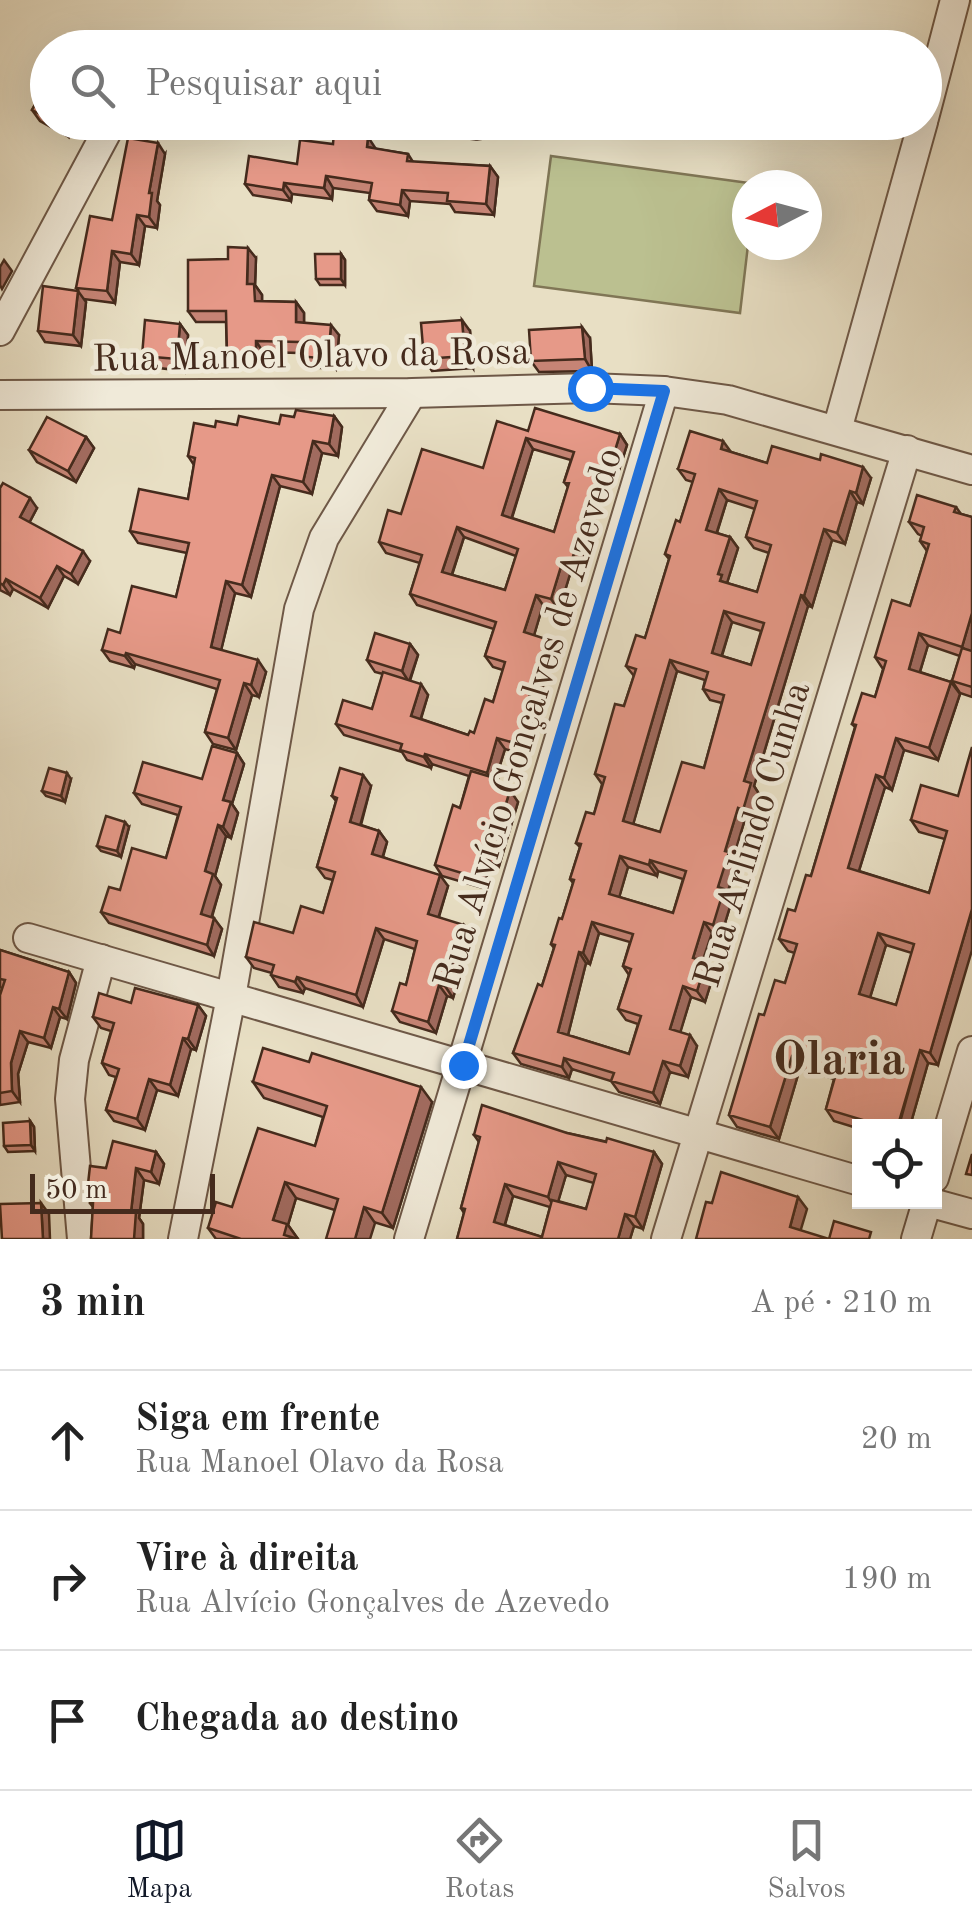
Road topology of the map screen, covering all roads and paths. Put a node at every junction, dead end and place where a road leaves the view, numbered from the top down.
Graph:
1 (955, 0) edge
2 (942, 50) edge
3 (102, 140) edge
4 (918, 140) edge
5 (0, 331) edge
6 (664, 391) junction
7 (412, 393) junction
8 (0, 395) edge
9 (838, 430) junction
10 (907, 450) junction
11 (972, 470) edge
12 (28, 938) dead end
13 (101, 960) junction
14 (230, 997) junction
15 (972, 1052) edge
16 (463, 1065) junction
17 (698, 1134) junction
18 (942, 1151) edge
19 (852, 1180) edge
20 (942, 1206) edge
21 (926, 1209) edge
22 (972, 1214) edge
23 (82, 1239) edge
24 (183, 1239) edge
25 (410, 1239) edge
26 (666, 1239) edge
27 (916, 1239) edge

1 - 2 street
3 - 5 street
4 - 9 street
6 - 7 street, Rua Manoel Olavo da Rosa
6 - 9 street, Rua Manoel Olavo da Rosa
6 - 16 street, Rua Alvício Gonçalves de Azevedo
7 - 8 street, Rua Manoel Olavo da Rosa
7 - 14 street
9 - 10 street, Rua Manoel Olavo da Rosa
10 - 11 street, Rua Manoel Olavo da Rosa
10 - 17 street, Rua Arlindo Cunha
12 - 13 street
13 - 14 street
13 - 23 street
14 - 16 street
14 - 24 street
15 - 18 street
16 - 17 street
16 - 25 street, Rua Alvício Gonçalves de Azevedo
17 - 19 street
17 - 26 street, Rua Arlindo Cunha
20 - 22 street
21 - 27 street

